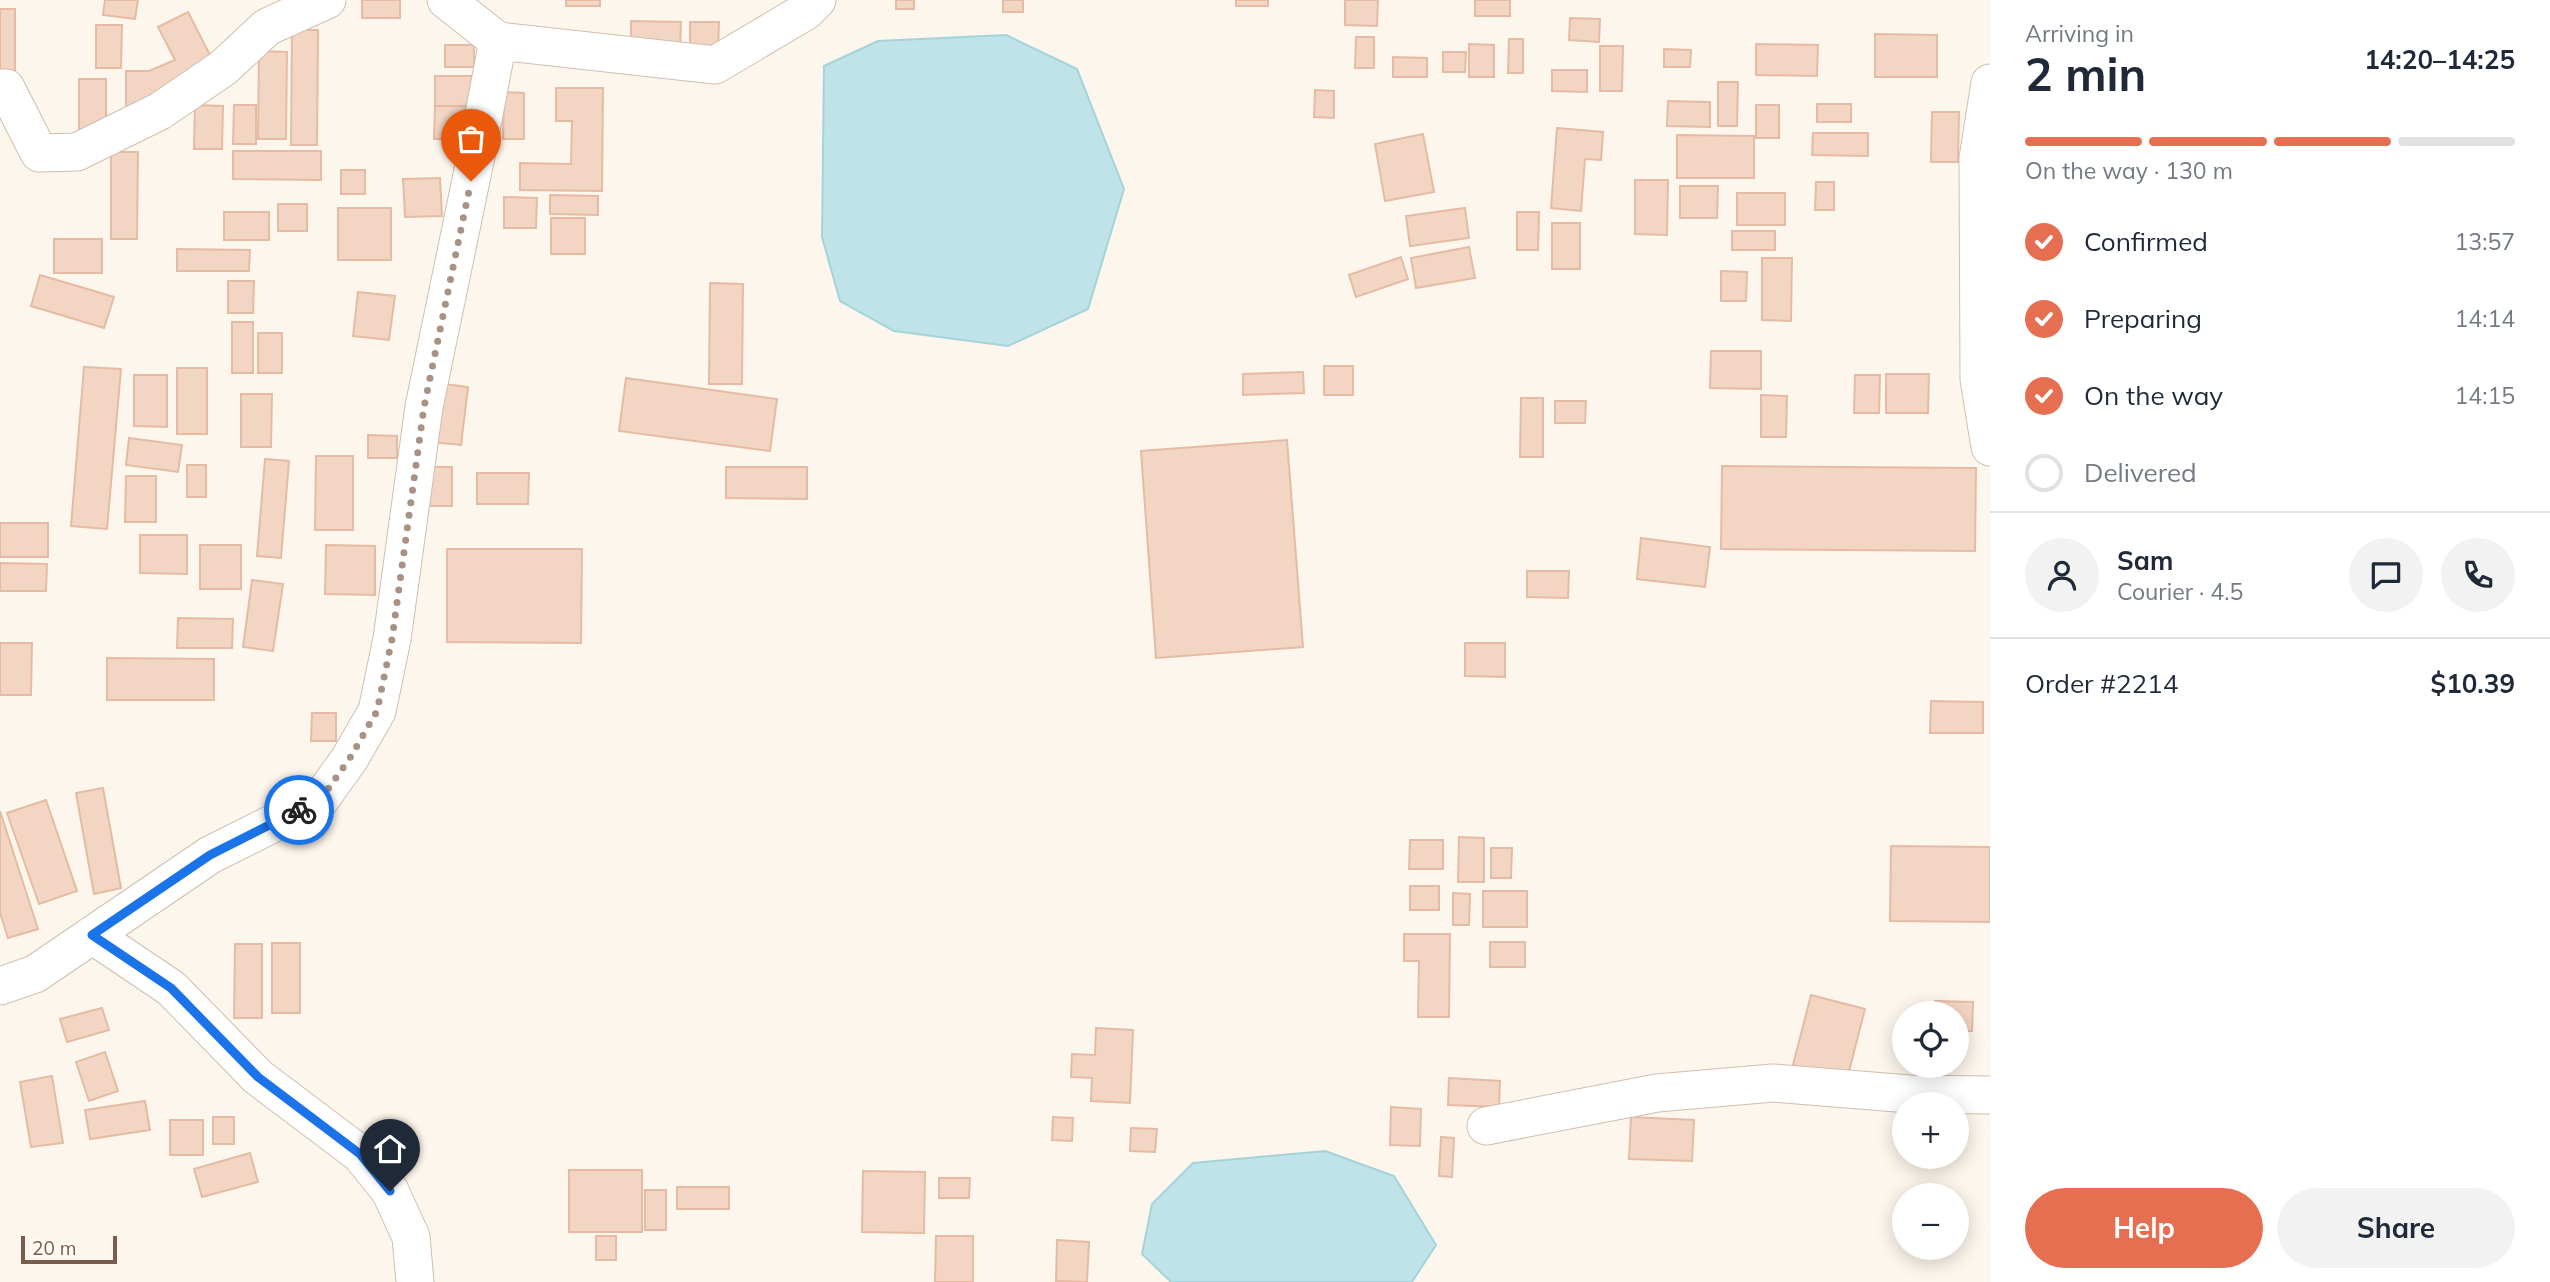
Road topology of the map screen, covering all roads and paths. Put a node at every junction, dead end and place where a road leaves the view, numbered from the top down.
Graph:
1 (327, 0) edge
2 (446, 0) edge
3 (817, 0) edge
4 (498, 41) junction
5 (1990, 83) edge
6 (0, 88) edge
7 (1990, 447) edge
8 (92, 935) junction
9 (0, 986) edge
10 (1990, 1095) edge
11 (1486, 1126) dead end
12 (415, 1282) edge

1 - 6 street
2 - 4 street
3 - 4 street
4 - 8 street
5 - 7 street
8 - 9 street
8 - 12 street
10 - 11 street

